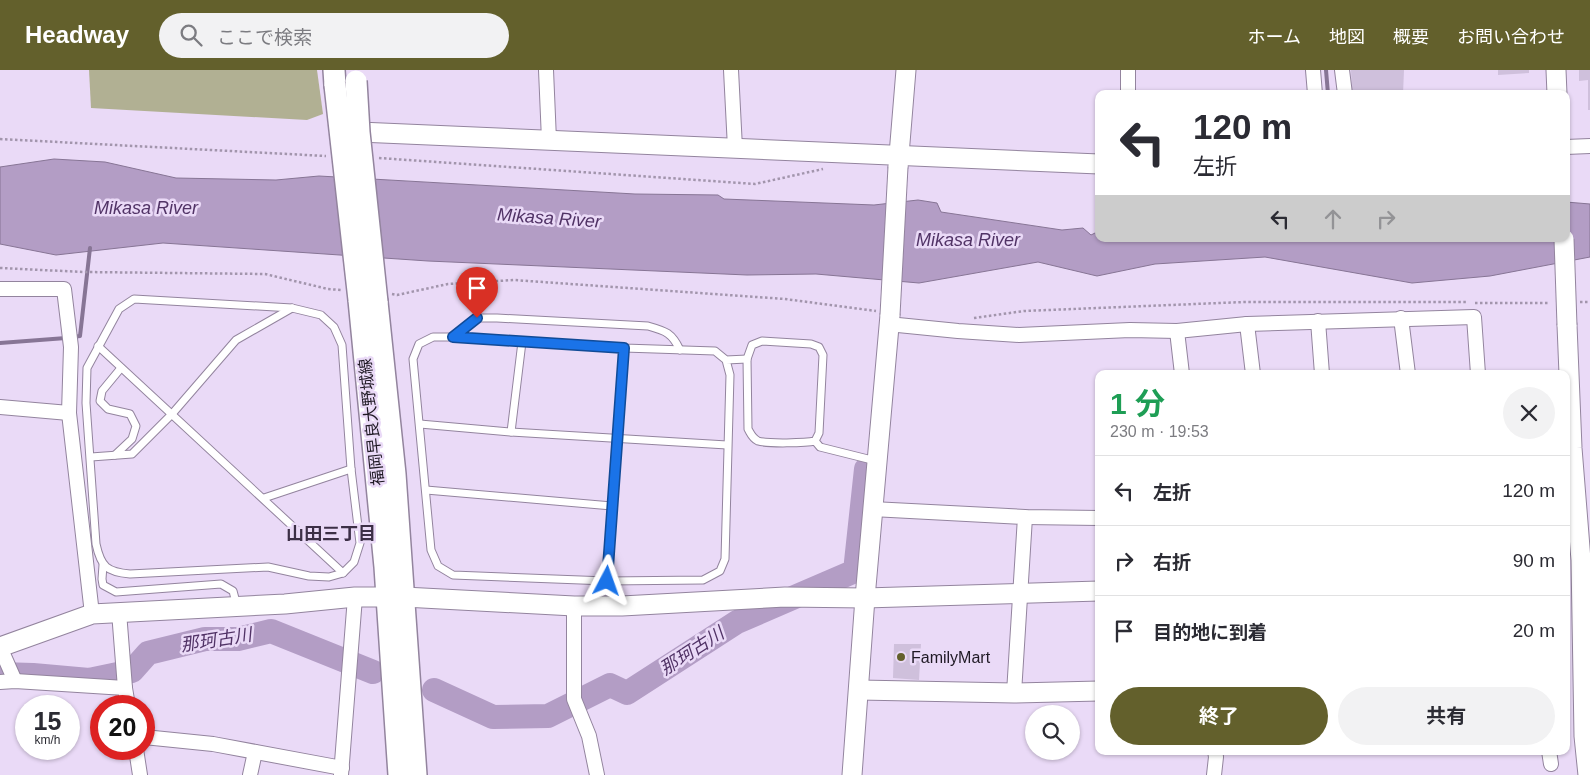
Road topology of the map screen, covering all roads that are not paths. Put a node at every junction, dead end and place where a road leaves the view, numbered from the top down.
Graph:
1 (546, 70) edge
2 (732, 70) edge
3 (906, 70) edge
4 (1128, 70) edge
5 (1313, 70) edge
6 (1342, 70) edge
7 (1556, 70) edge
8 (345, 77) edge
9 (1128, 90) edge
10 (1315, 90) edge
11 (1344, 90) edge
12 (1557, 90) edge
13 (359, 132) junction
14 (549, 140) junction
15 (1590, 146) edge
16 (1570, 147) edge
17 (734, 148) junction
18 (899, 162) junction
19 (1095, 164) edge
20 (1564, 242) edge
21 (0, 289) edge
22 (368, 297) junction
23 (292, 308) junction
24 (886, 317) junction
25 (1401, 318) junction
26 (1318, 321) junction
27 (1247, 324) junction
28 (1177, 331) junction
29 (453, 337) junction
30 (522, 342) junction
31 (98, 346) junction
32 (624, 348) junction
33 (680, 350) junction
34 (747, 359) junction
35 (726, 360) junction
36 (121, 368) junction
37 (1182, 370) edge
38 (1253, 370) edge
39 (1322, 370) edge
40 (1408, 370) edge
41 (1478, 370) edge
42 (1569, 370) edge
43 (1570, 399) edge
44 (0, 407) edge
45 (69, 413) junction
46 (172, 414) junction
47 (420, 424) junction
48 (512, 432) junction
49 (617, 438) junction
50 (815, 441) junction
51 (727, 445) junction
52 (116, 455) junction
53 (91, 457) junction
54 (876, 461) junction
55 (351, 468) junction
56 (426, 490) junction
57 (264, 498) junction
58 (612, 506) junction
59 (872, 509) junction
60 (1025, 517) junction
61 (1095, 518) edge
62 (1579, 560) edge
63 (103, 565) junction
64 (343, 572) junction
65 (607, 581) junction
66 (1095, 591) edge
67 (1020, 593) junction
68 (395, 597) junction
69 (355, 598) junction
70 (865, 598) junction
71 (238, 606) junction
72 (574, 606) junction
73 (119, 612) junction
74 (92, 614) junction
75 (0, 647) edge
76 (1580, 680) edge
77 (15, 681) junction
78 (0, 682) edge
79 (125, 688) junction
80 (859, 690) junction
81 (1095, 691) edge
82 (1014, 693) junction
83 (126, 695) edge
84 (155, 738) edge
85 (255, 752) junction
86 (1215, 755) edge
87 (138, 760) edge
88 (342, 772) edge
89 (140, 775) edge
90 (250, 775) edge
91 (399, 775) edge
92 (416, 775) edge
93 (598, 775) edge
94 (852, 775) edge
95 (1214, 775) edge
96 (1588, 775) edge

1 - 14 street
2 - 17 street
3 - 18 street
4 - 9 street
5 - 10 street
6 - 11 street
7 - 12 street
8 - 13 main road, 福岡早良大野城線, bridge
8 - 22 main road, 福岡早良大野城線, bridge
13 - 14 street
13 - 22 main road, 福岡早良大野城線, bridge
14 - 17 street
15 - 16 street
17 - 18 street
18 - 19 street
18 - 24 street, bridge
20 - 42 street, bridge
21 - 45 street
22 - 68 main road, 福岡早良大野城線
23 - 31 lane
23 - 46 lane
23 - 55 lane
24 - 28 street
24 - 54 street
25 - 26 street
25 - 40 street
25 - 41 street
26 - 27 street
26 - 39 street
27 - 28 street
27 - 38 street
28 - 37 street
29 - 30 lane
29 - 33 lane
29 - 47 lane
30 - 32 lane
30 - 48 lane
31 - 36 lane
31 - 53 lane
32 - 33 lane
32 - 49 lane
33 - 35 lane
34 - 35 lane
34 - 50 lane
34 - 50 lane
35 - 51 lane
36 - 46 lane
36 - 52 lane
43 - 62 street, bridge
44 - 45 street
45 - 74 street
46 - 52 lane
46 - 57 lane
47 - 48 lane
47 - 56 lane
48 - 49 lane
49 - 51 lane
49 - 58 lane
50 - 54 lane
51 - 65 lane
52 - 53 lane
53 - 63 lane
54 - 59 street
55 - 57 lane
55 - 64 lane
56 - 58 lane
56 - 65 lane
57 - 64 lane
58 - 65 lane
59 - 60 street
59 - 70 street
60 - 61 street
60 - 67 street
62 - 76 street
63 - 64 lane
63 - 71 lane
66 - 67 street
67 - 70 street
67 - 82 street
68 - 69 street
68 - 72 street
68 - 91 main road, 福岡早良大野城線
68 - 92 main road, 福岡早良大野城線
69 - 71 street
69 - 88 street
70 - 72 street
70 - 80 street
71 - 73 street
72 - 93 street
73 - 74 street
73 - 79 street
74 - 75 street
75 - 77 street
76 - 96 street
77 - 78 street
77 - 79 street
79 - 83 street
80 - 82 street
80 - 94 street
81 - 82 street
84 - 85 street
85 - 88 street
85 - 90 street
86 - 95 street
87 - 89 street

